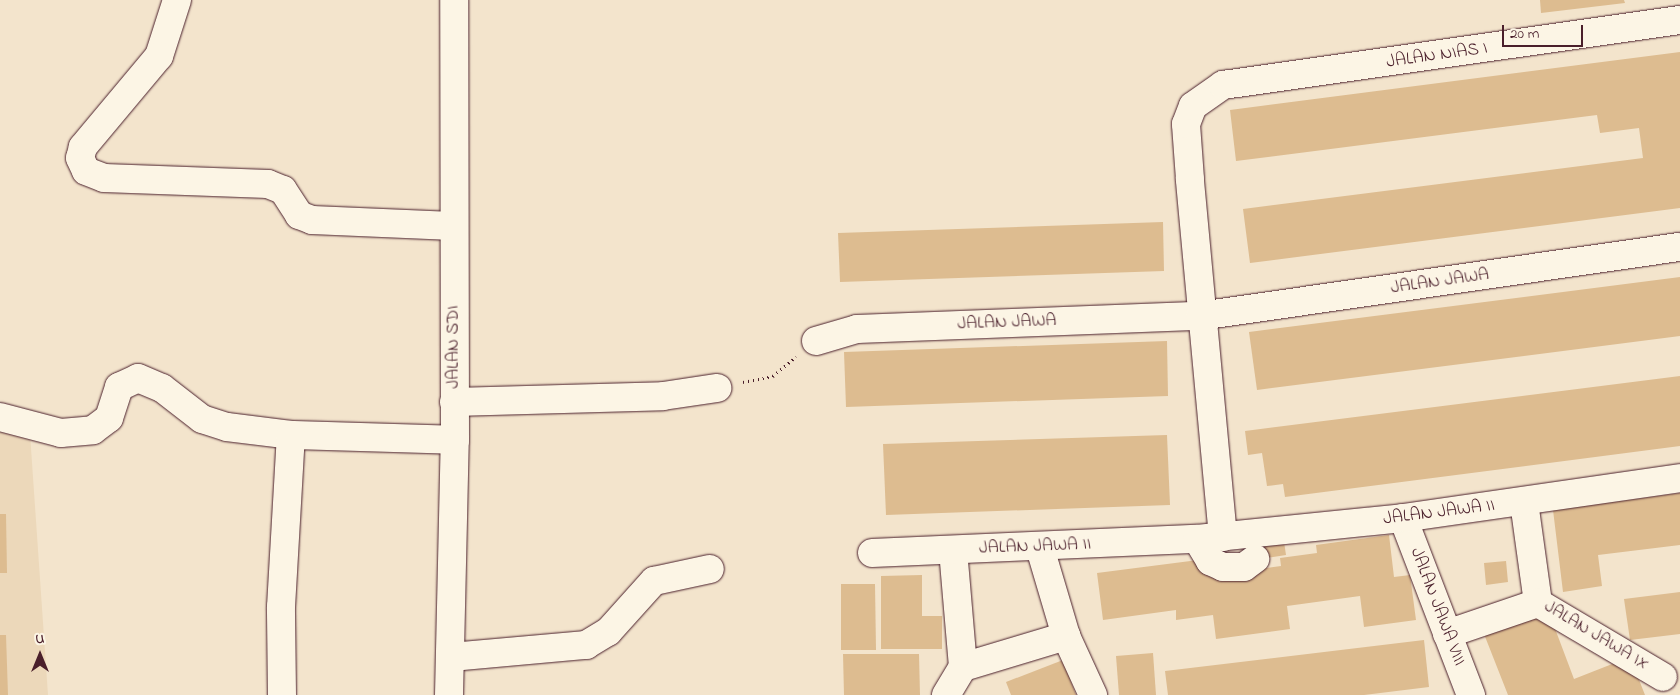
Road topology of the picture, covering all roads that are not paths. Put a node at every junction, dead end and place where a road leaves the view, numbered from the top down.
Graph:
1 (177, 0) edge
2 (454, 0) edge
3 (1680, 20) edge
4 (453, 226) junction
5 (1680, 247) edge
6 (1200, 316) junction
7 (816, 341) road end
8 (717, 388) road end
9 (454, 402) junction
10 (0, 417) edge
11 (291, 435) junction
12 (455, 440) junction
13 (1680, 478) edge
14 (1524, 502) junction
15 (1403, 518) junction
16 (1210, 538) junction
17 (1040, 548) junction
18 (952, 550) junction
19 (872, 553) dead end
20 (1255, 558) dead end
21 (710, 569) dead end
22 (1538, 603) junction
23 (1447, 634) junction
24 (1066, 636) junction
25 (451, 657) junction
26 (963, 667) junction
27 (1671, 681) edge
28 (282, 695) edge
29 (449, 695) edge
30 (946, 695) edge
31 (1093, 695) edge
32 (1471, 695) edge

1 - 4 street
2 - 4 street, JALAN SDI
3 - 6 street, JALAN NIAS I
4 - 9 street, JALAN SDI
5 - 6 street, JALAN JAWA
6 - 7 street, JALAN JAWA
6 - 16 street
8 - 9 street
9 - 12 street, JALAN SDI
10 - 11 street
11 - 12 street
11 - 28 street
12 - 25 street, JALAN SDI
13 - 14 street, JALAN JAWA II
14 - 15 street, JALAN JAWA II
14 - 22 street, JALAN JAWA IX
15 - 16 street, JALAN JAWA II
15 - 23 street, JALAN JAWA VIII
16 - 17 street, JALAN JAWA II
16 - 20 street
17 - 18 street, JALAN JAWA II
17 - 24 street
18 - 19 street, JALAN JAWA II
18 - 26 street
21 - 25 street
22 - 23 street
22 - 27 street, JALAN JAWA IX
23 - 32 street, JALAN JAWA VIII
24 - 26 street
24 - 31 street
25 - 29 street, JALAN SDI
26 - 30 street

